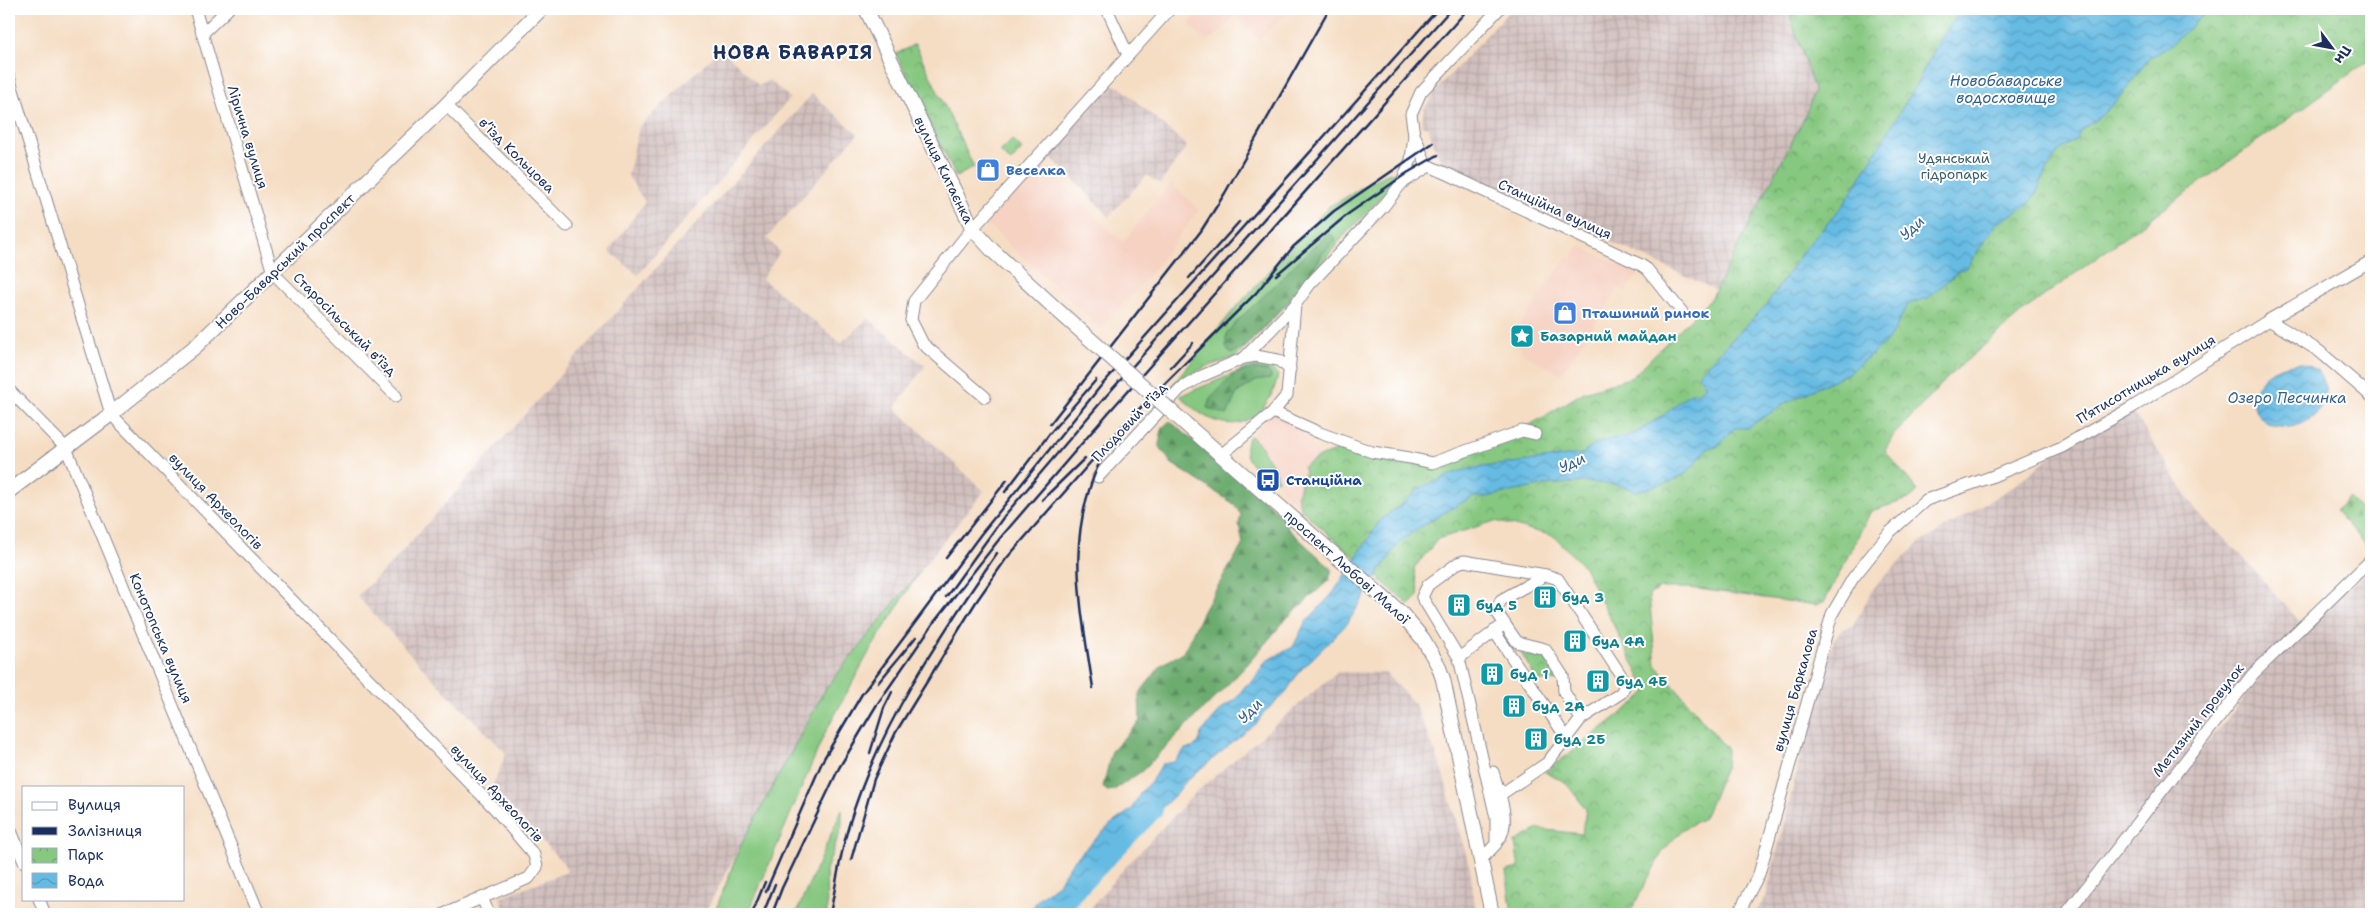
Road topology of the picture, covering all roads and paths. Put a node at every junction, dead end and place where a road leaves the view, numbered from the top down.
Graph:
1 (195, 9) edge
2 (228, 9) edge
3 (541, 9) edge
4 (866, 9) edge
5 (1107, 9) edge
6 (1170, 9) edge
7 (1499, 9) edge
8 (202, 34) junction
9 (1128, 55) junction
10 (9, 77) edge
11 (446, 105) junction
12 (9, 108) edge
13 (21, 120) junction
14 (1414, 135) junction
15 (1429, 166) junction
16 (1401, 184) junction
17 (567, 226) dead end
18 (973, 229) junction
19 (2371, 261) edge
20 (273, 274) junction
21 (1295, 305) junction
22 (1055, 308) joint
23 (1682, 312) dead end
24 (2269, 320) junction
25 (1244, 358) junction
26 (1290, 369) junction
27 (9, 390) edge
28 (396, 396) dead end
29 (2371, 396) edge
30 (985, 397) dead end
31 (1273, 412) junction
32 (111, 414) junction
33 (1535, 434) dead end
34 (66, 448) junction
35 (1221, 454) junction
36 (1098, 477) dead end
37 (9, 491) edge
38 (1926, 500) joint
39 (2371, 560) edge
40 (1546, 575) junction
41 (1505, 624) junction
42 (1494, 632) junction
43 (1459, 658) junction
44 (1581, 719) junction
45 (1566, 737) junction
46 (1480, 747) junction
47 (1500, 795) junction
48 (9, 826) edge
49 (1496, 844) junction
50 (22, 857) edge
51 (1480, 861) junction
52 (482, 898) junction
53 (39, 900) edge
54 (46, 914) edge
55 (259, 914) edge
56 (444, 914) edge
57 (489, 914) edge
58 (1492, 914) edge
59 (1738, 914) edge
60 (2066, 914) edge

1 - 8 street, Лірична вулиця
2 - 8 street
3 - 11 main road, Ново-Баварський проспект
4 - 18 main road, вулиця Китаєнка
5 - 9 street
6 - 9 street
7 - 14 street
8 - 20 street, Лірична вулиця
9 - 18 street
10 - 13 street, вулиця Археологів
11 - 17 street, в’їзд Кольцова
11 - 20 main road, Ново-Баварський проспект
12 - 13 street
13 - 32 street, вулиця Археологів
14 - 15 street
14 - 16 street
15 - 16 street
15 - 23 street, Станційна вулиця
16 - 21 street
18 - 22 main road, вулиця Китаєнка
18 - 30 street
19 - 24 street, П’ятисотницька вулиця
20 - 28 street, Старосільський в'їзд
20 - 32 main road, Ново-Баварський проспект
21 - 25 street
21 - 26 street
22 - 35 main road, проспект Любові Малої, bridge
24 - 29 street
24 - 38 street, П’ятисотницька вулиця
25 - 26 street, Плодовий в'їзд
25 - 36 street, Плодовий в'їзд
26 - 31 street
27 - 34 street, Конотопська вулиця
31 - 33 street
31 - 35 street
32 - 34 main road, Ново-Баварський проспект
32 - 52 street, вулиця Археологів
34 - 37 main road, Ново-Баварський проспект
34 - 55 street, Конотопська вулиця
35 - 51 main road, проспект Любові Малої
38 - 59 street, вулиця Баркалова
39 - 60 street, Метизний провулок
40 - 41 street
40 - 43 street
40 - 44 street
41 - 42 street
41 - 44 street
42 - 43 street
42 - 45 street
43 - 46 street
44 - 45 street
45 - 47 street
46 - 47 street
46 - 49 street
47 - 49 street
48 - 50 street
49 - 51 street
51 - 58 main road, проспект Любові Малої
52 - 56 street
52 - 57 street
53 - 54 street

